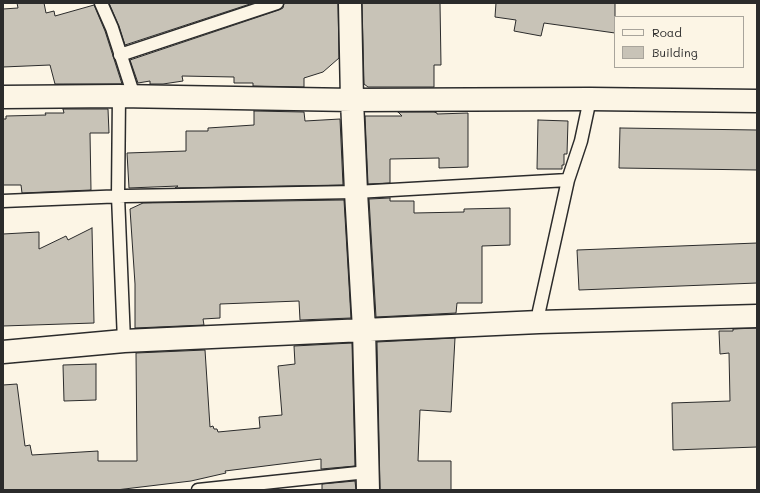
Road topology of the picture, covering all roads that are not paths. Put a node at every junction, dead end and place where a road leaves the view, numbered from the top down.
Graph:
1 (101, 3) edge
2 (277, 3) edge
3 (350, 3) edge
4 (120, 55) junction
5 (127, 96) junction
6 (3, 97) edge
7 (590, 98) junction
8 (352, 100) junction
9 (757, 101) edge
10 (568, 180) junction
11 (356, 192) junction
12 (118, 196) junction
13 (3, 201) edge
14 (757, 316) edge
15 (538, 322) junction
16 (364, 329) junction
17 (124, 340) junction
18 (3, 352) edge
19 (368, 481) edge
20 (198, 490) edge

1 - 4 lane
2 - 4 lane
3 - 8 street
4 - 5 lane
5 - 6 street
5 - 8 street
5 - 12 lane
7 - 8 street
7 - 9 street
7 - 10 lane
8 - 11 street
10 - 11 lane
10 - 15 lane
11 - 12 lane
11 - 16 street
12 - 13 lane
12 - 17 lane
14 - 15 street
15 - 16 street
16 - 17 street
16 - 19 street
17 - 18 street
19 - 20 lane

